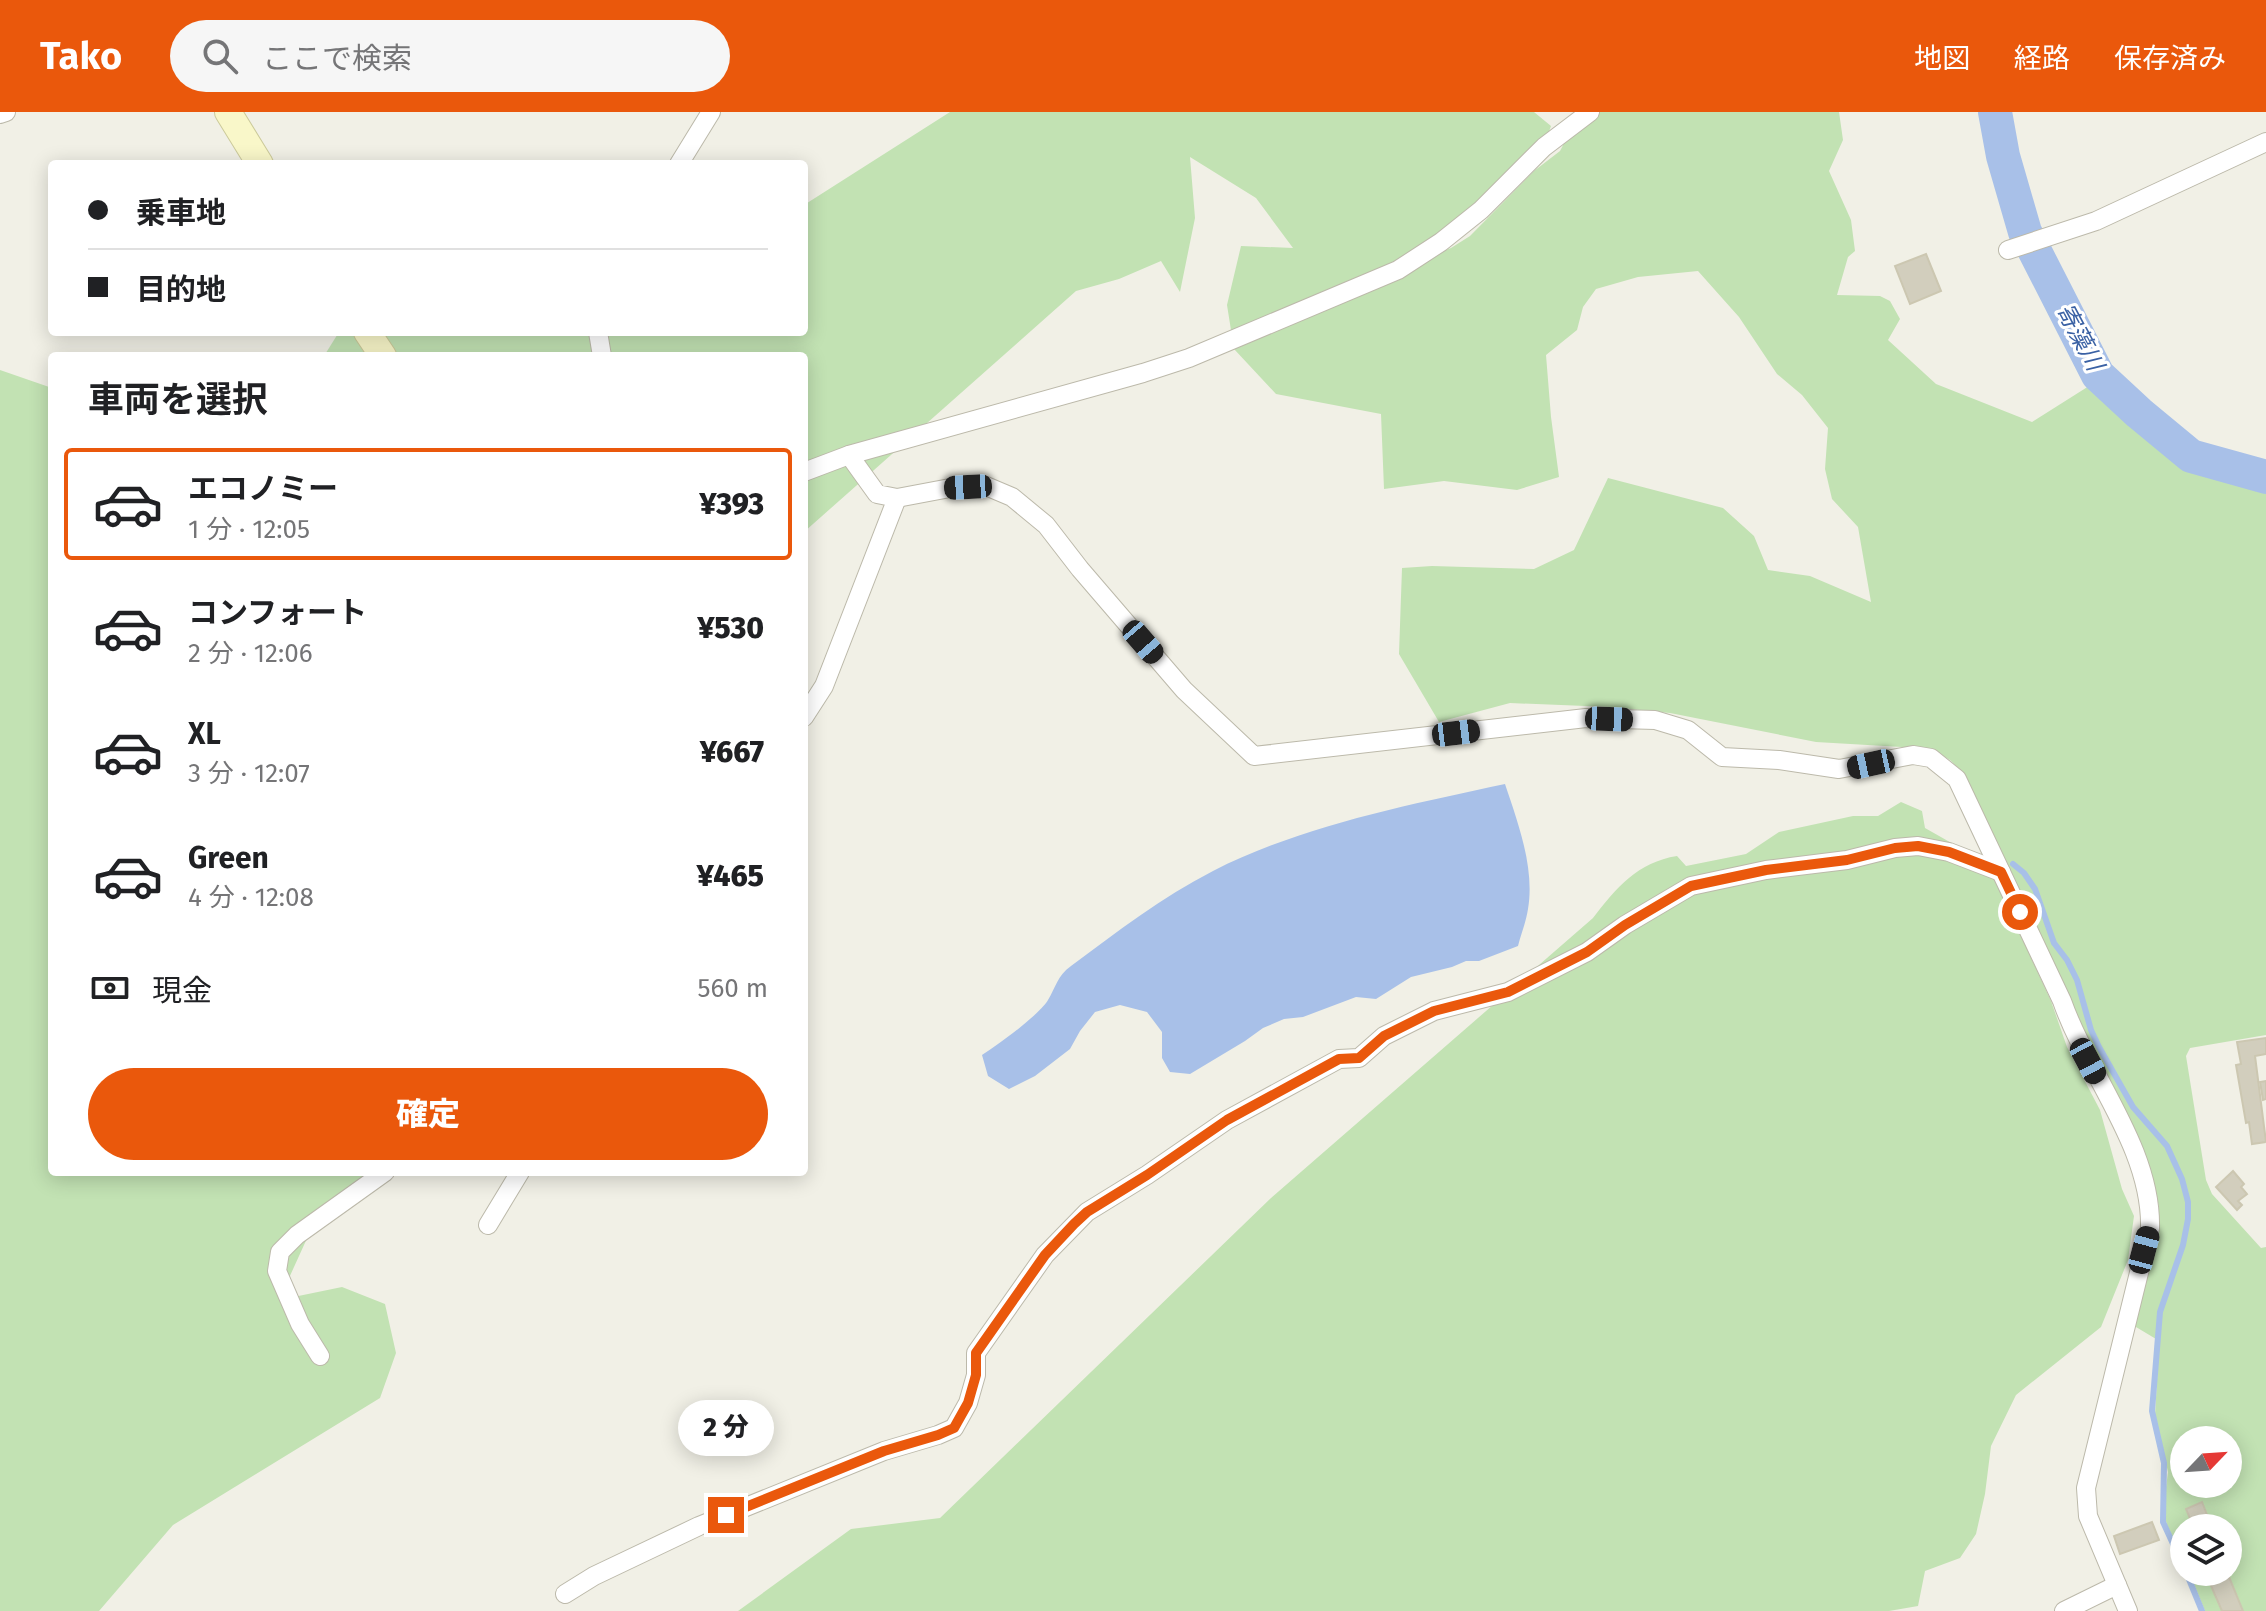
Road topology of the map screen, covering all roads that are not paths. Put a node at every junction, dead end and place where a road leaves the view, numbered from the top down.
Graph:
1 (6, 112) edge
2 (228, 112) edge
3 (711, 112) edge
4 (1590, 112) edge
5 (0, 114) edge
6 (2266, 142) edge
7 (258, 160) edge
8 (681, 160) edge
9 (2008, 250) dead end
10 (849, 455) junction
11 (808, 470) edge
12 (897, 498) junction
13 (808, 711) edge
14 (2001, 872) junction
15 (379, 1176) edge
16 (518, 1176) edge
17 (488, 1225) dead end
18 (320, 1356) dead end
19 (2117, 1585) junction
20 (565, 1594) dead end
21 (2064, 1611) edge
22 (2128, 1611) edge

1 - 5 street
2 - 7 street
3 - 8 street
4 - 10 street
6 - 9 street
10 - 11 street
10 - 12 street
12 - 13 street
12 - 14 street
14 - 19 street
14 - 20 street
15 - 18 street
16 - 17 street
19 - 21 street
19 - 22 street

